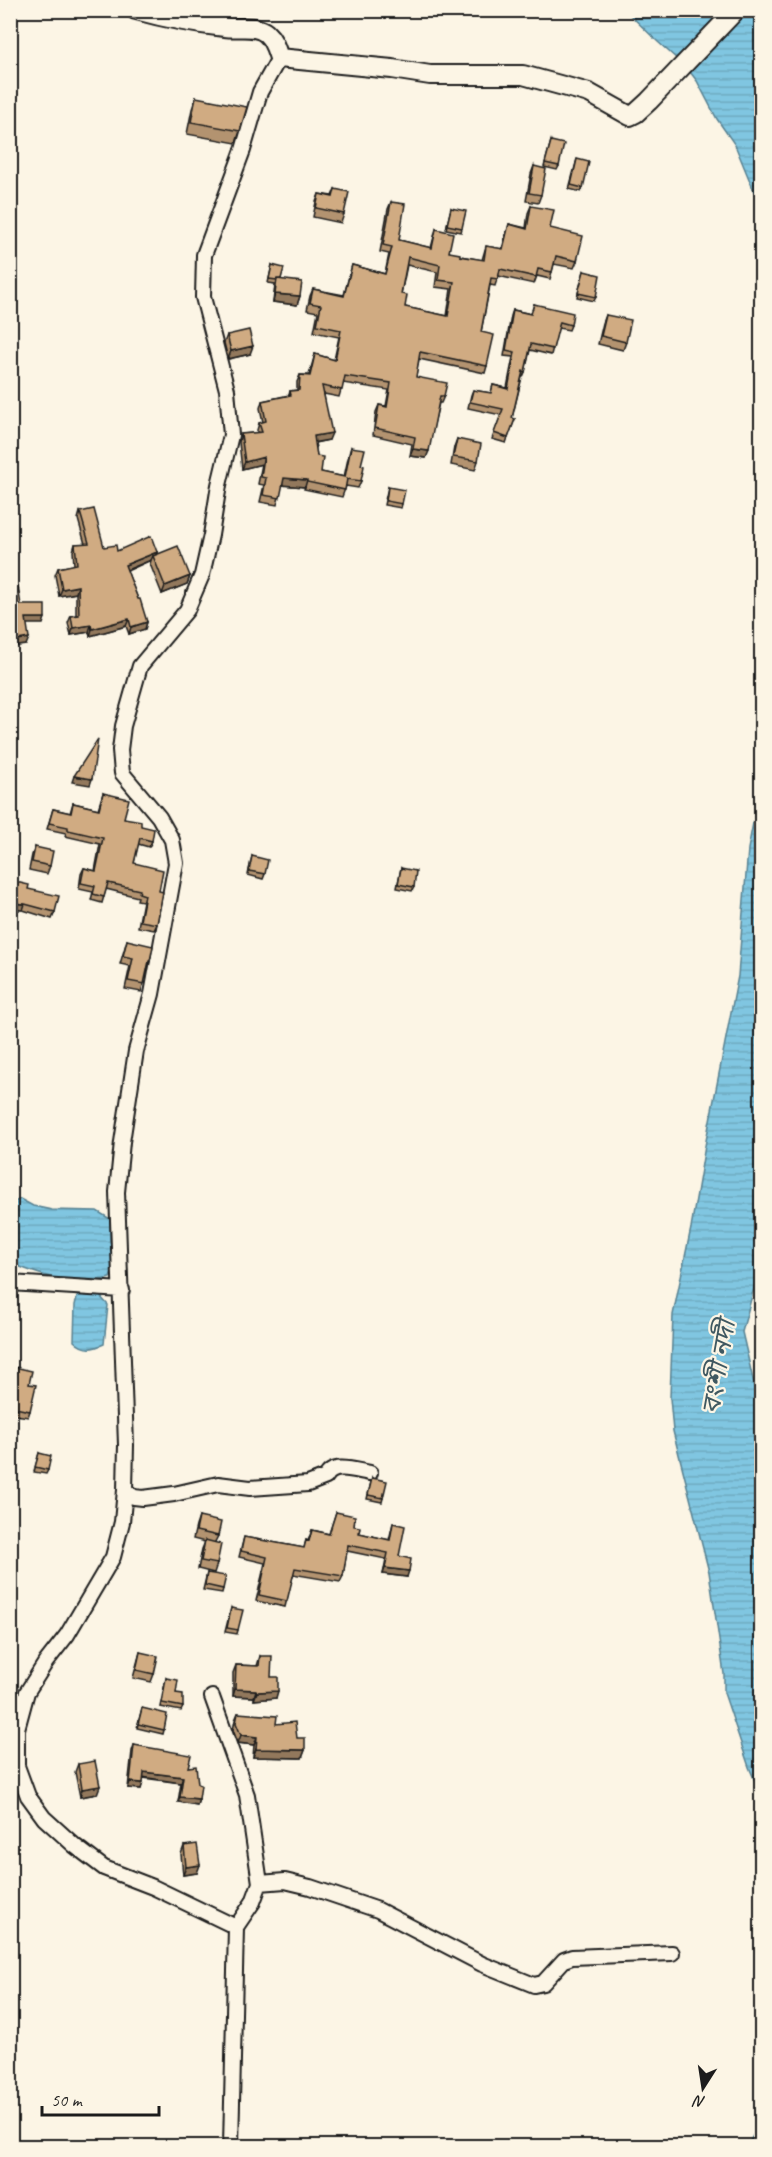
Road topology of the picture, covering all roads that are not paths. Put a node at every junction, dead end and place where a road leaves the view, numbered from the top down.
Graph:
1 (136, 10) edge
2 (736, 10) edge
3 (279, 58) junction
4 (10, 1283) edge
5 (122, 1290) junction
6 (370, 1473) dead end
7 (125, 1490) junction
8 (212, 1697) dead end
9 (260, 1883) junction
10 (236, 1927) junction
11 (672, 1953) dead end
12 (231, 2146) edge

1 - 3 street
2 - 3 street
3 - 5 street
4 - 5 street
5 - 7 street
6 - 7 street
7 - 10 street
8 - 9 street
9 - 10 street
9 - 11 street
10 - 12 street

